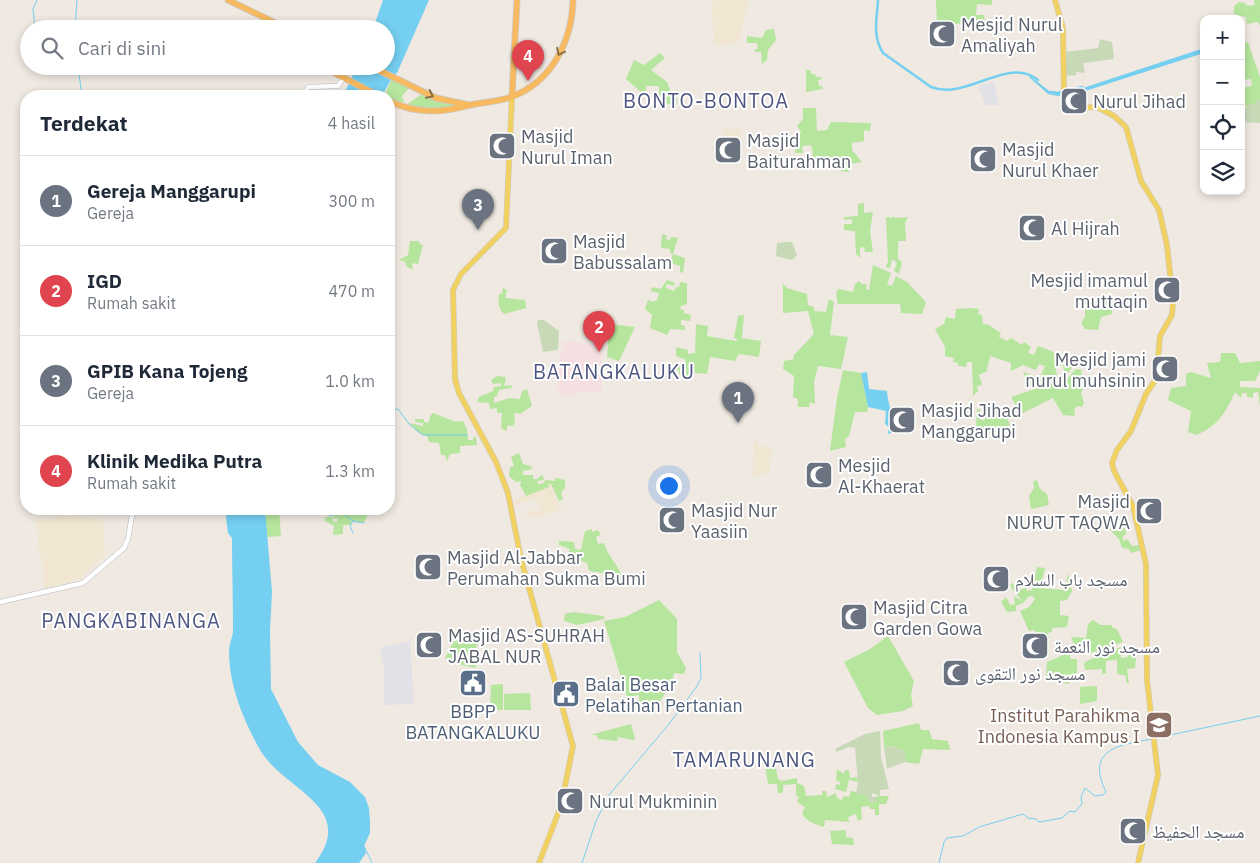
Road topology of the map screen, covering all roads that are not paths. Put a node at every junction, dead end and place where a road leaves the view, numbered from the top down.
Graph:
1 (228, 0) edge
2 (517, 0) edge
3 (1055, 0) edge
4 (573, 3) edge
5 (269, 20) edge
6 (337, 75) edge
7 (388, 75) edge
8 (344, 79) junction
9 (305, 90) edge
10 (367, 90) edge
11 (512, 96) junction
12 (395, 103) edge
13 (471, 105) junction
14 (132, 515) edge
15 (0, 602) edge
16 (539, 863) edge
17 (1138, 863) edge

1 - 5 highway
2 - 11 highway
3 - 17 main road
4 -> 11 highway
6 - 8 highway
7 -> 13 highway
8 - 9 main road
8 - 10 highway
11 - 13 highway
11 - 16 main road
12 - 13 highway
14 - 15 main road

